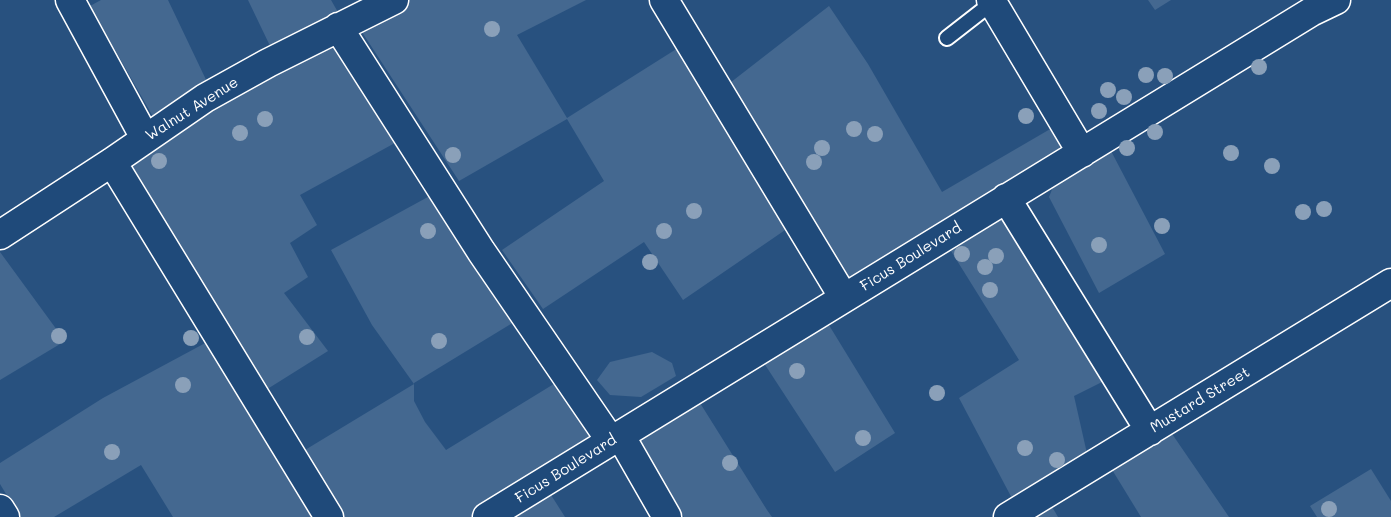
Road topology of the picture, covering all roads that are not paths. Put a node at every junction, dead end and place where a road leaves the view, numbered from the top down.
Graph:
1 (70, 0) edge
2 (394, 0) edge
3 (664, 0) edge
4 (1336, 0) edge
5 (992, 1) edge
6 (1308, 6) edge
7 (338, 27) junction
8 (947, 38) dead end
9 (145, 138) junction
10 (1082, 153) junction
11 (112, 162) junction
12 (1006, 198) junction
13 (0, 234) edge
14 (1391, 284) edge
15 (844, 298) junction
16 (1150, 431) junction
17 (616, 438) junction
18 (0, 510) edge
19 (5, 517) edge
20 (329, 517) edge
21 (487, 517) edge
22 (667, 517) edge
23 (1008, 517) edge

1 - 9 street
2 - 7 street, Walnut Avenue
3 - 15 street
4 - 6 street, Ficus Boulevard
5 - 8 lane
5 - 10 street
6 - 10 street, Ficus Boulevard
7 - 9 street, Walnut Avenue
7 - 17 street
9 - 11 street, Walnut Avenue
10 - 12 street, Ficus Boulevard
11 - 13 street, Walnut Avenue
11 - 20 street
12 - 15 street, Ficus Boulevard
12 - 16 street
14 - 16 street, Mustard Street
15 - 17 street, Ficus Boulevard
16 - 23 street, Mustard Street
17 - 21 street, Ficus Boulevard
17 - 22 street
18 - 19 street

